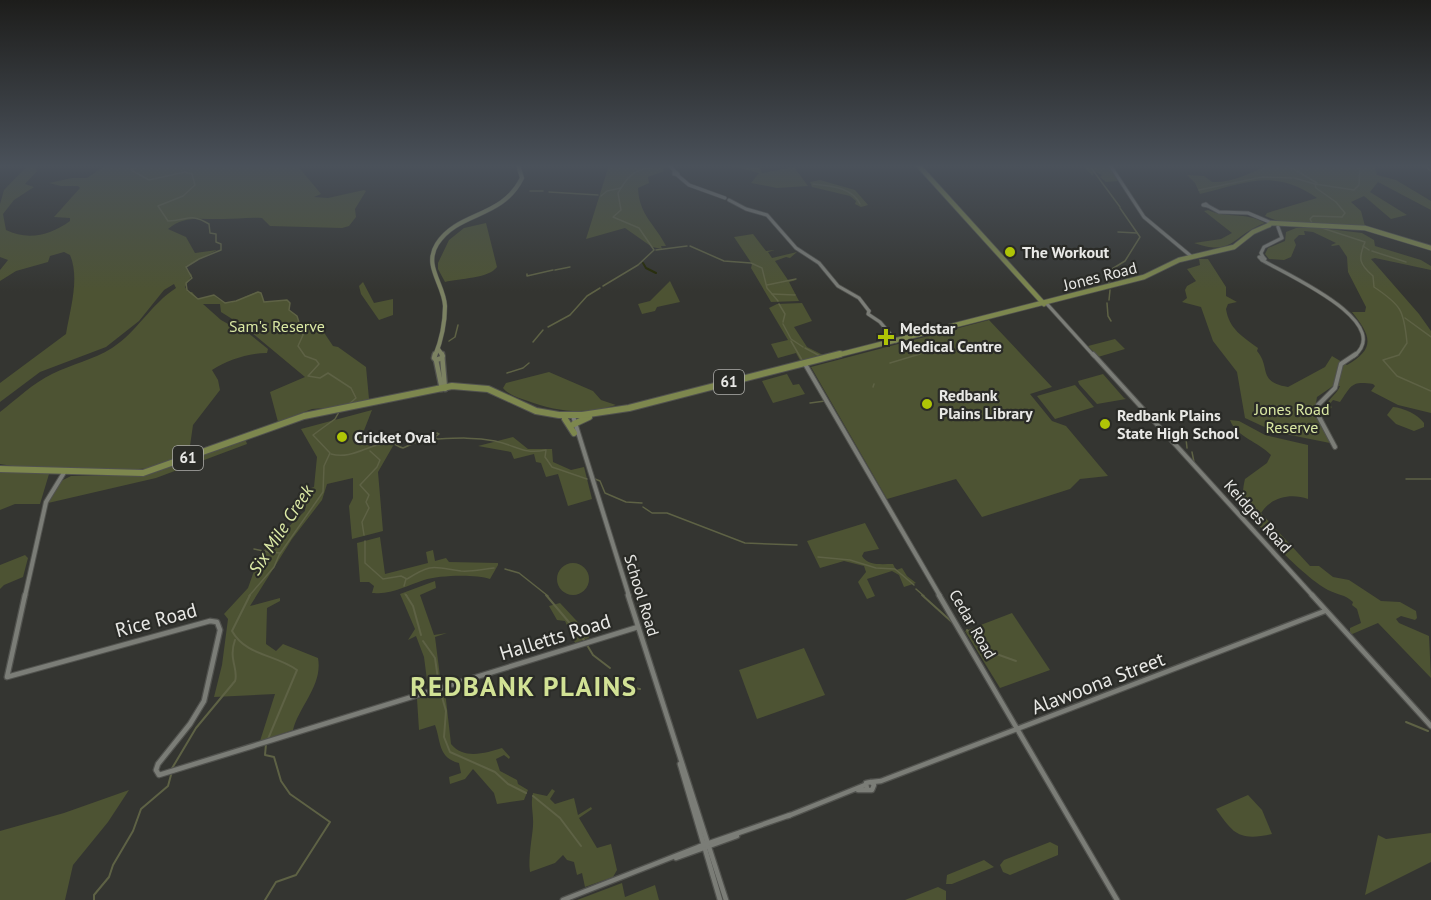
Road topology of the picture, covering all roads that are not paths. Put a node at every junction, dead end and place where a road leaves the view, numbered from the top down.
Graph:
1 (495, 207) edge
2 (746, 207) edge
3 (956, 207) edge
4 (958, 207) edge
5 (1137, 207) edge
6 (1207, 207) dead end
7 (1273, 226) junction
8 (991, 242) junction
9 (1172, 242) junction
10 (994, 249) junction
11 (1431, 249) edge
12 (1191, 256) junction
13 (1023, 277) junction
14 (1027, 285) junction
15 (1045, 304) junction
16 (897, 340) junction
17 (438, 357) junction
18 (803, 365) junction
19 (445, 387) junction
20 (380, 401) junction
21 (571, 420) junction
22 (576, 435) junction
23 (1335, 447) dead end
24 (0, 468) edge
25 (52, 471) junction
26 (65, 471) junction
27 (57, 483) junction
28 (1325, 611) junction
29 (638, 627) junction
30 (1431, 726) edge
31 (1019, 730) junction
32 (680, 760) junction
33 (157, 774) joint
34 (790, 815) junction
35 (700, 836) junction
36 (722, 841) junction
37 (706, 846) junction
38 (688, 851) junction
39 (712, 854) junction
40 (664, 862) junction
41 (563, 900) edge
42 (720, 900) edge
43 (726, 900) edge
44 (1117, 900) edge

1 - 17 main road
2 - 16 street
3 - 10 main road
4 - 8 main road
5 - 9 street
6 - 7 street
7 - 11 main road
7 - 12 main road
7 - 23 street
8 - 10 main road
8 - 13 main road
9 - 12 street
9 - 12 street
10 - 14 main road
12 - 15 main road, Jones Road
12 - 15 main road, Jones Road
13 - 14 main road
13 - 15 main road
14 - 15 main road
15 - 16 main road, 61
15 - 16 main road, 61
15 - 28 street, Keidges Road
16 - 18 main road, 61
17 - 19 main road
17 - 19 main road
18 - 21 main road, 61
18 - 21 main road, 61
18 - 31 street, Cedar Road
19 - 20 main road, 61
19 - 20 main road, 61
19 - 21 main road, 61
20 - 26 main road, 61
21 - 22 main road
21 - 22 street, School Road
22 - 29 street, School Road
24 - 25 main road, 61
25 - 26 main road, 61
25 - 27 street
26 - 27 street
27 - 33 street, Rice Road
28 - 30 street, Keidges Road
28 - 31 street, Alawoona Street
29 - 32 street, School Road
29 - 33 street, Halletts Road
31 - 34 street, Alawoona Street
31 - 44 street, Cedar Road
32 - 35 street, School Road
32 - 37 street, School Road
34 - 36 street
34 - 37 street
35 - 37 street, School Road
35 - 38 street
36 - 37 street
36 - 39 street
37 - 38 street
37 - 39 street, School Road
37 - 40 street
37 - 42 street, School Road
38 - 40 street
39 - 43 street, School Road
40 - 41 street

